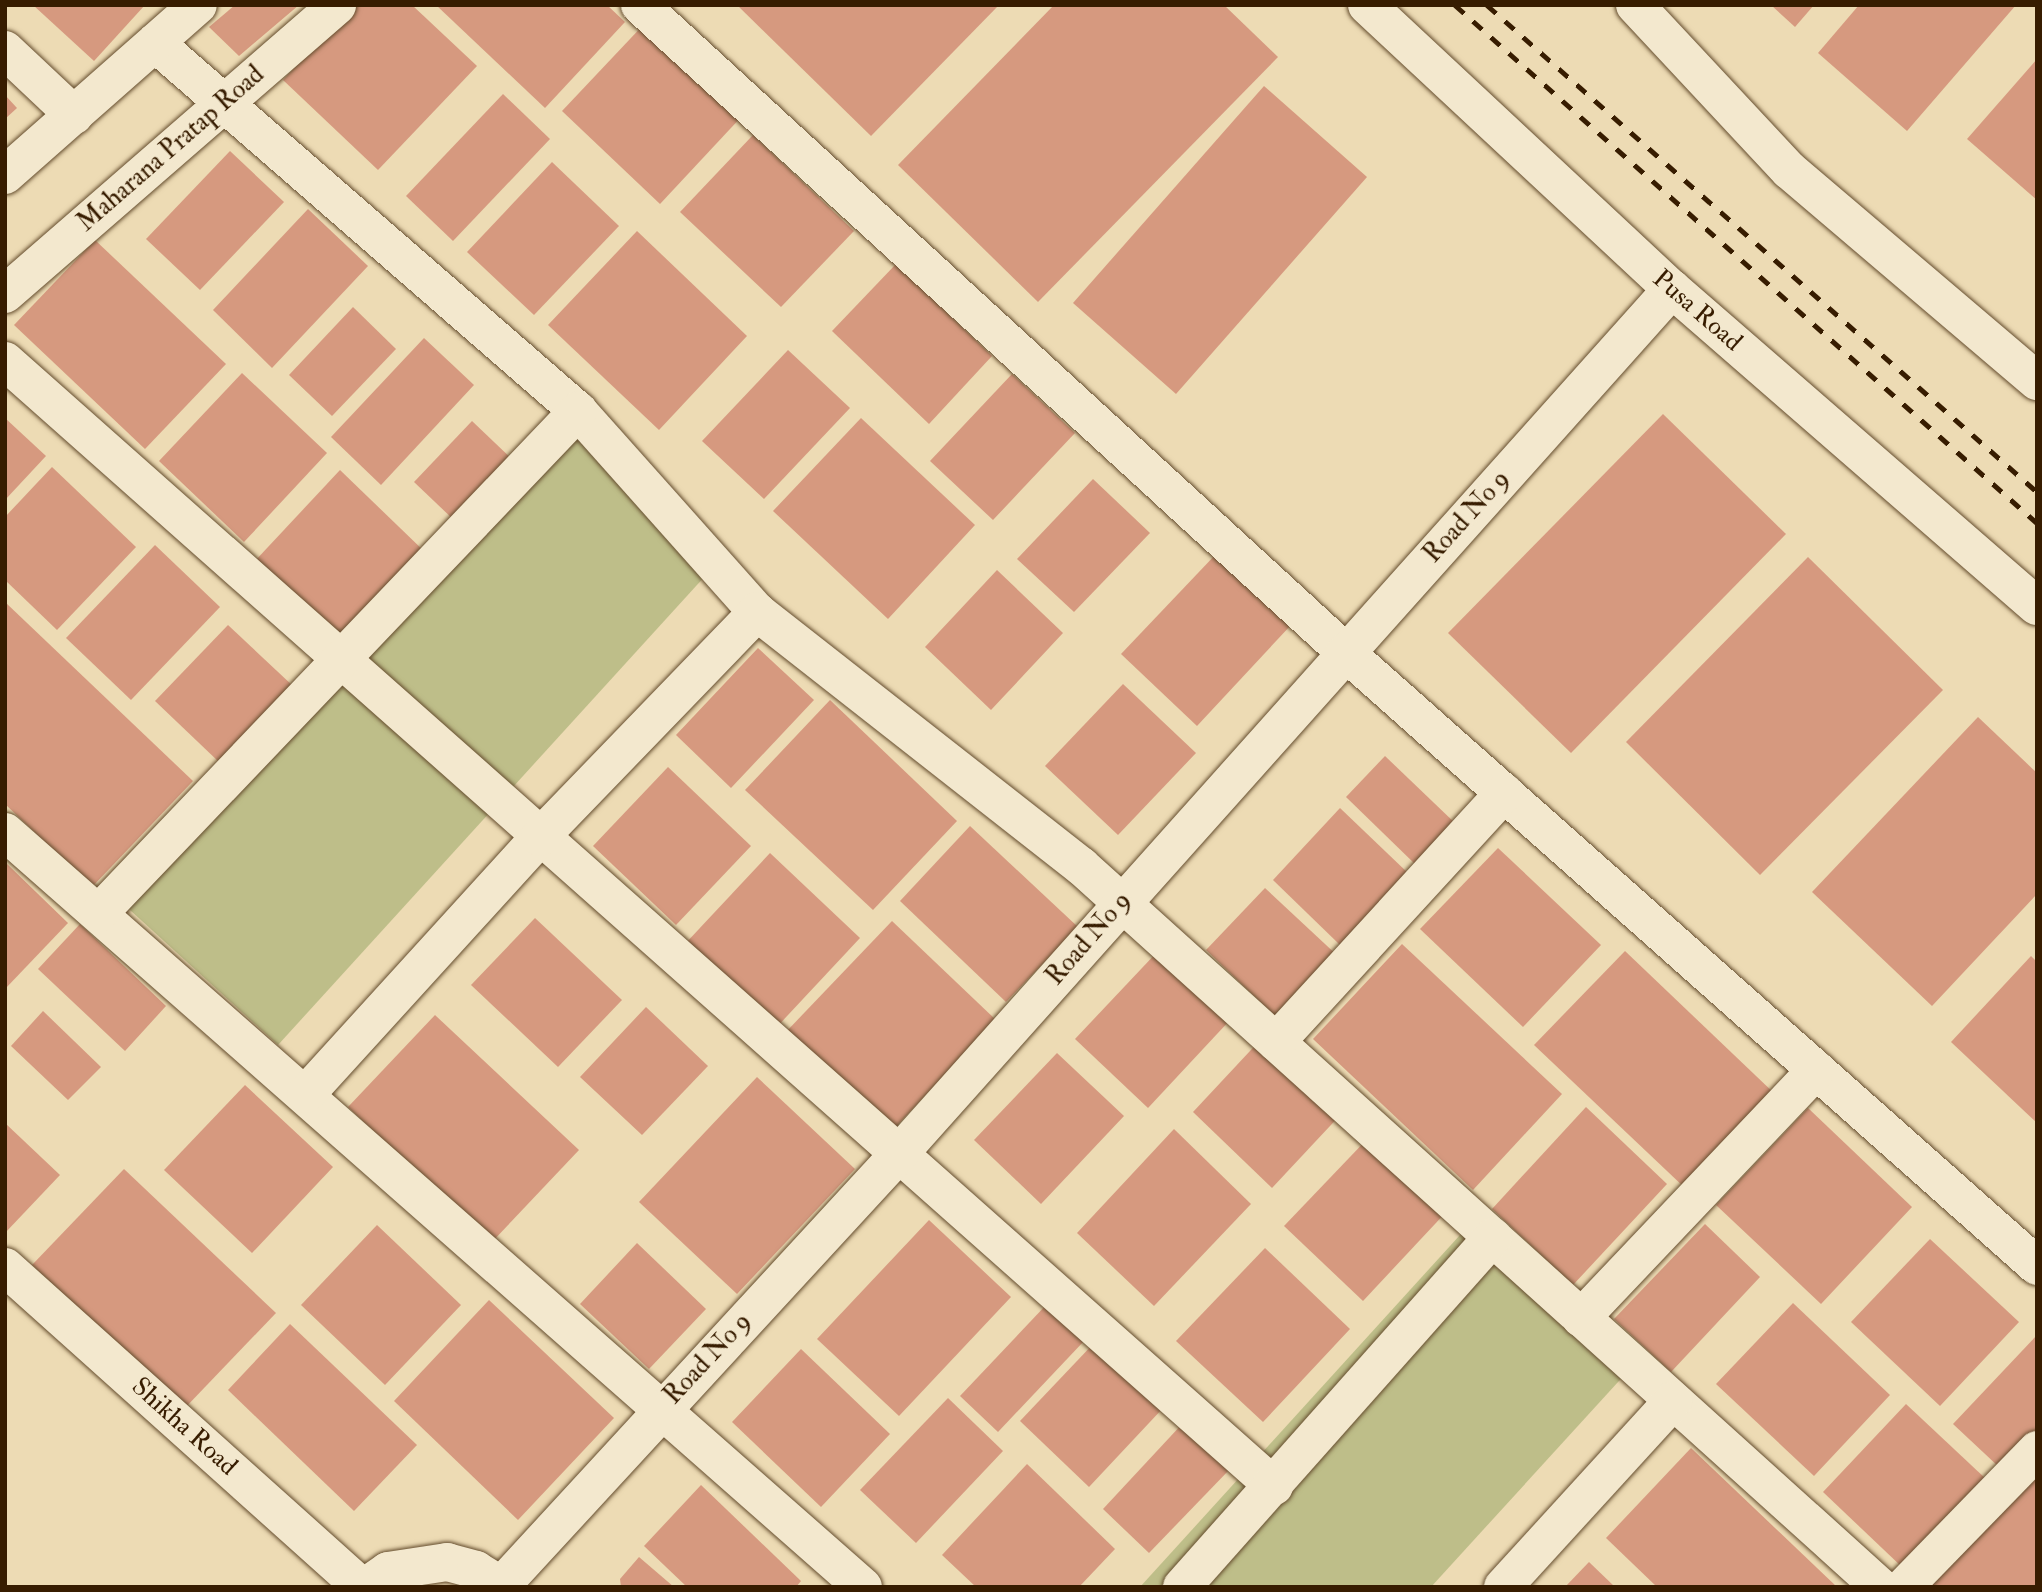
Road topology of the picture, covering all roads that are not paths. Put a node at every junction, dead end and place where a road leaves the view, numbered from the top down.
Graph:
1 (198, 5) edge
2 (337, 5) edge
3 (640, 5) edge
4 (1367, 5) edge
5 (1635, 5) edge
6 (155, 43) junction
7 (5, 50) edge
8 (223, 103) junction
9 (74, 115) junction
10 (5, 175) edge
11 (1672, 289) junction
12 (5, 294) edge
13 (5, 361) edge
14 (2037, 381) edge
15 (578, 411) junction
16 (2037, 606) edge
17 (757, 612) junction
18 (1345, 652) junction
19 (343, 662) junction
20 (1504, 793) junction
21 (5, 832) edge
22 (540, 837) junction
23 (1122, 902) junction
24 (99, 913) junction
25 (1276, 1042) junction
26 (1816, 1070) junction
27 (306, 1094) junction
28 (897, 1156) junction
29 (1493, 1237) junction
30 (2037, 1266) edge
31 (5, 1267) edge
32 (1581, 1318) junction
33 (1673, 1401) junction
34 (664, 1406) junction
35 (2037, 1450) edge
36 (1274, 1486) junction
37 (502, 1586) edge
38 (363, 1587) edge
39 (863, 1587) edge
40 (1182, 1587) edge
41 (1503, 1587) edge
42 (1880, 1587) edge
43 (1904, 1587) edge

1 - 6 street
2 - 8 street, Maharana Pratap Road
3 - 18 street
4 - 11 street, Pusa Road
5 - 14 street
6 - 8 street
6 - 9 street
7 - 9 street
8 - 12 street, Maharana Pratap Road
8 - 15 street
9 - 10 street
11 - 16 street, Pusa Road
11 - 18 street, Road No 9
13 - 19 street
15 - 17 street
15 - 19 street
17 - 22 street
17 - 23 street
18 - 20 street
18 - 23 street, Road No 9
19 - 22 street
19 - 24 street
20 - 25 street
20 - 26 street
21 - 24 street
22 - 27 street
22 - 28 street
23 - 25 street
23 - 28 street, Road No 9
24 - 27 street
25 - 29 street
26 - 30 street
26 - 32 street
27 - 34 street
28 - 34 street, Road No 9
28 - 36 street
29 - 32 street
29 - 36 street
31 - 38 street, Shikha Road
32 - 33 street
33 - 41 street
33 - 42 street
34 - 37 street, Road No 9
34 - 39 street
35 - 43 street
36 - 40 street
37 - 38 street

